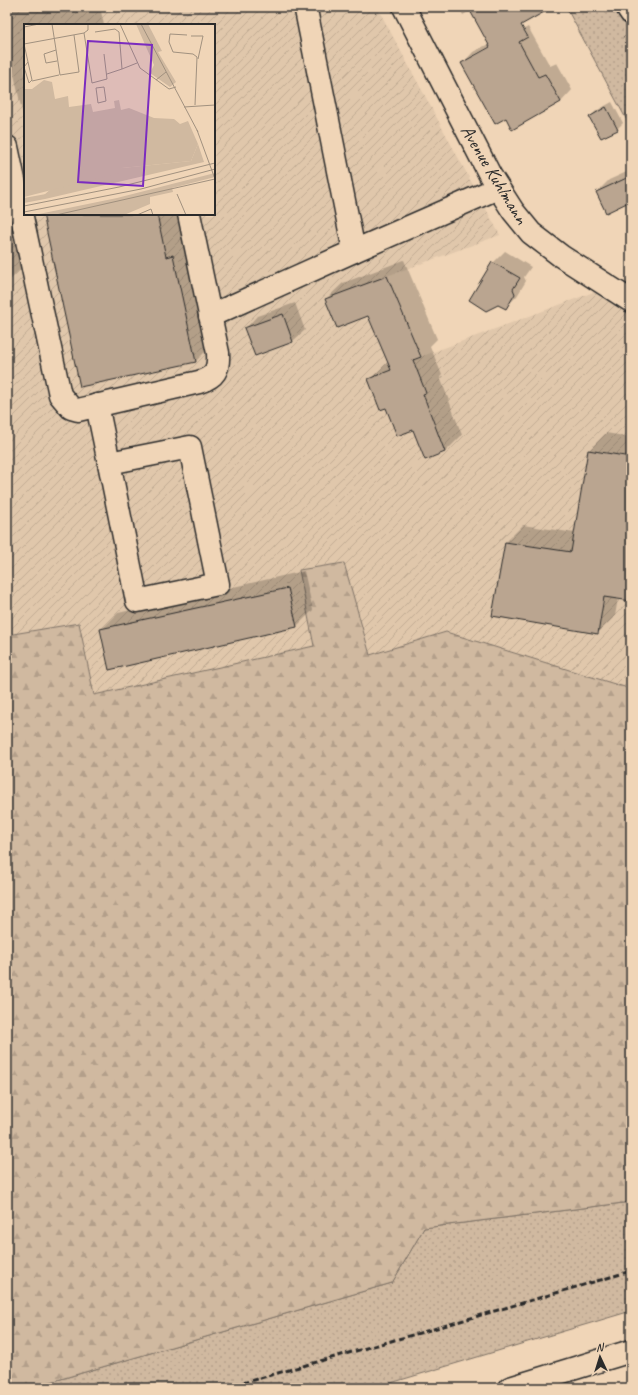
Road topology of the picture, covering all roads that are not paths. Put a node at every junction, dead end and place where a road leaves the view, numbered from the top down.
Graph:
1 (307, 7) edge
2 (404, 7) edge
3 (627, 7) edge
4 (631, 13) edge
5 (7, 147) edge
6 (498, 188) junction
7 (188, 215) edge
8 (354, 252) junction
9 (631, 301) edge
10 (210, 316) junction
11 (97, 406) junction
12 (109, 463) junction
13 (631, 1351) edge
14 (510, 1388) edge

1 - 8 main road
2 - 6 main road, Avenue Kuhlmann
3 - 4 main road
5 - 11 main road
6 - 8 main road
6 - 9 main road, Avenue Kuhlmann
7 - 10 main road
8 - 10 main road
10 - 11 main road
11 - 12 main road
12 - 12 main road
13 - 14 main road

